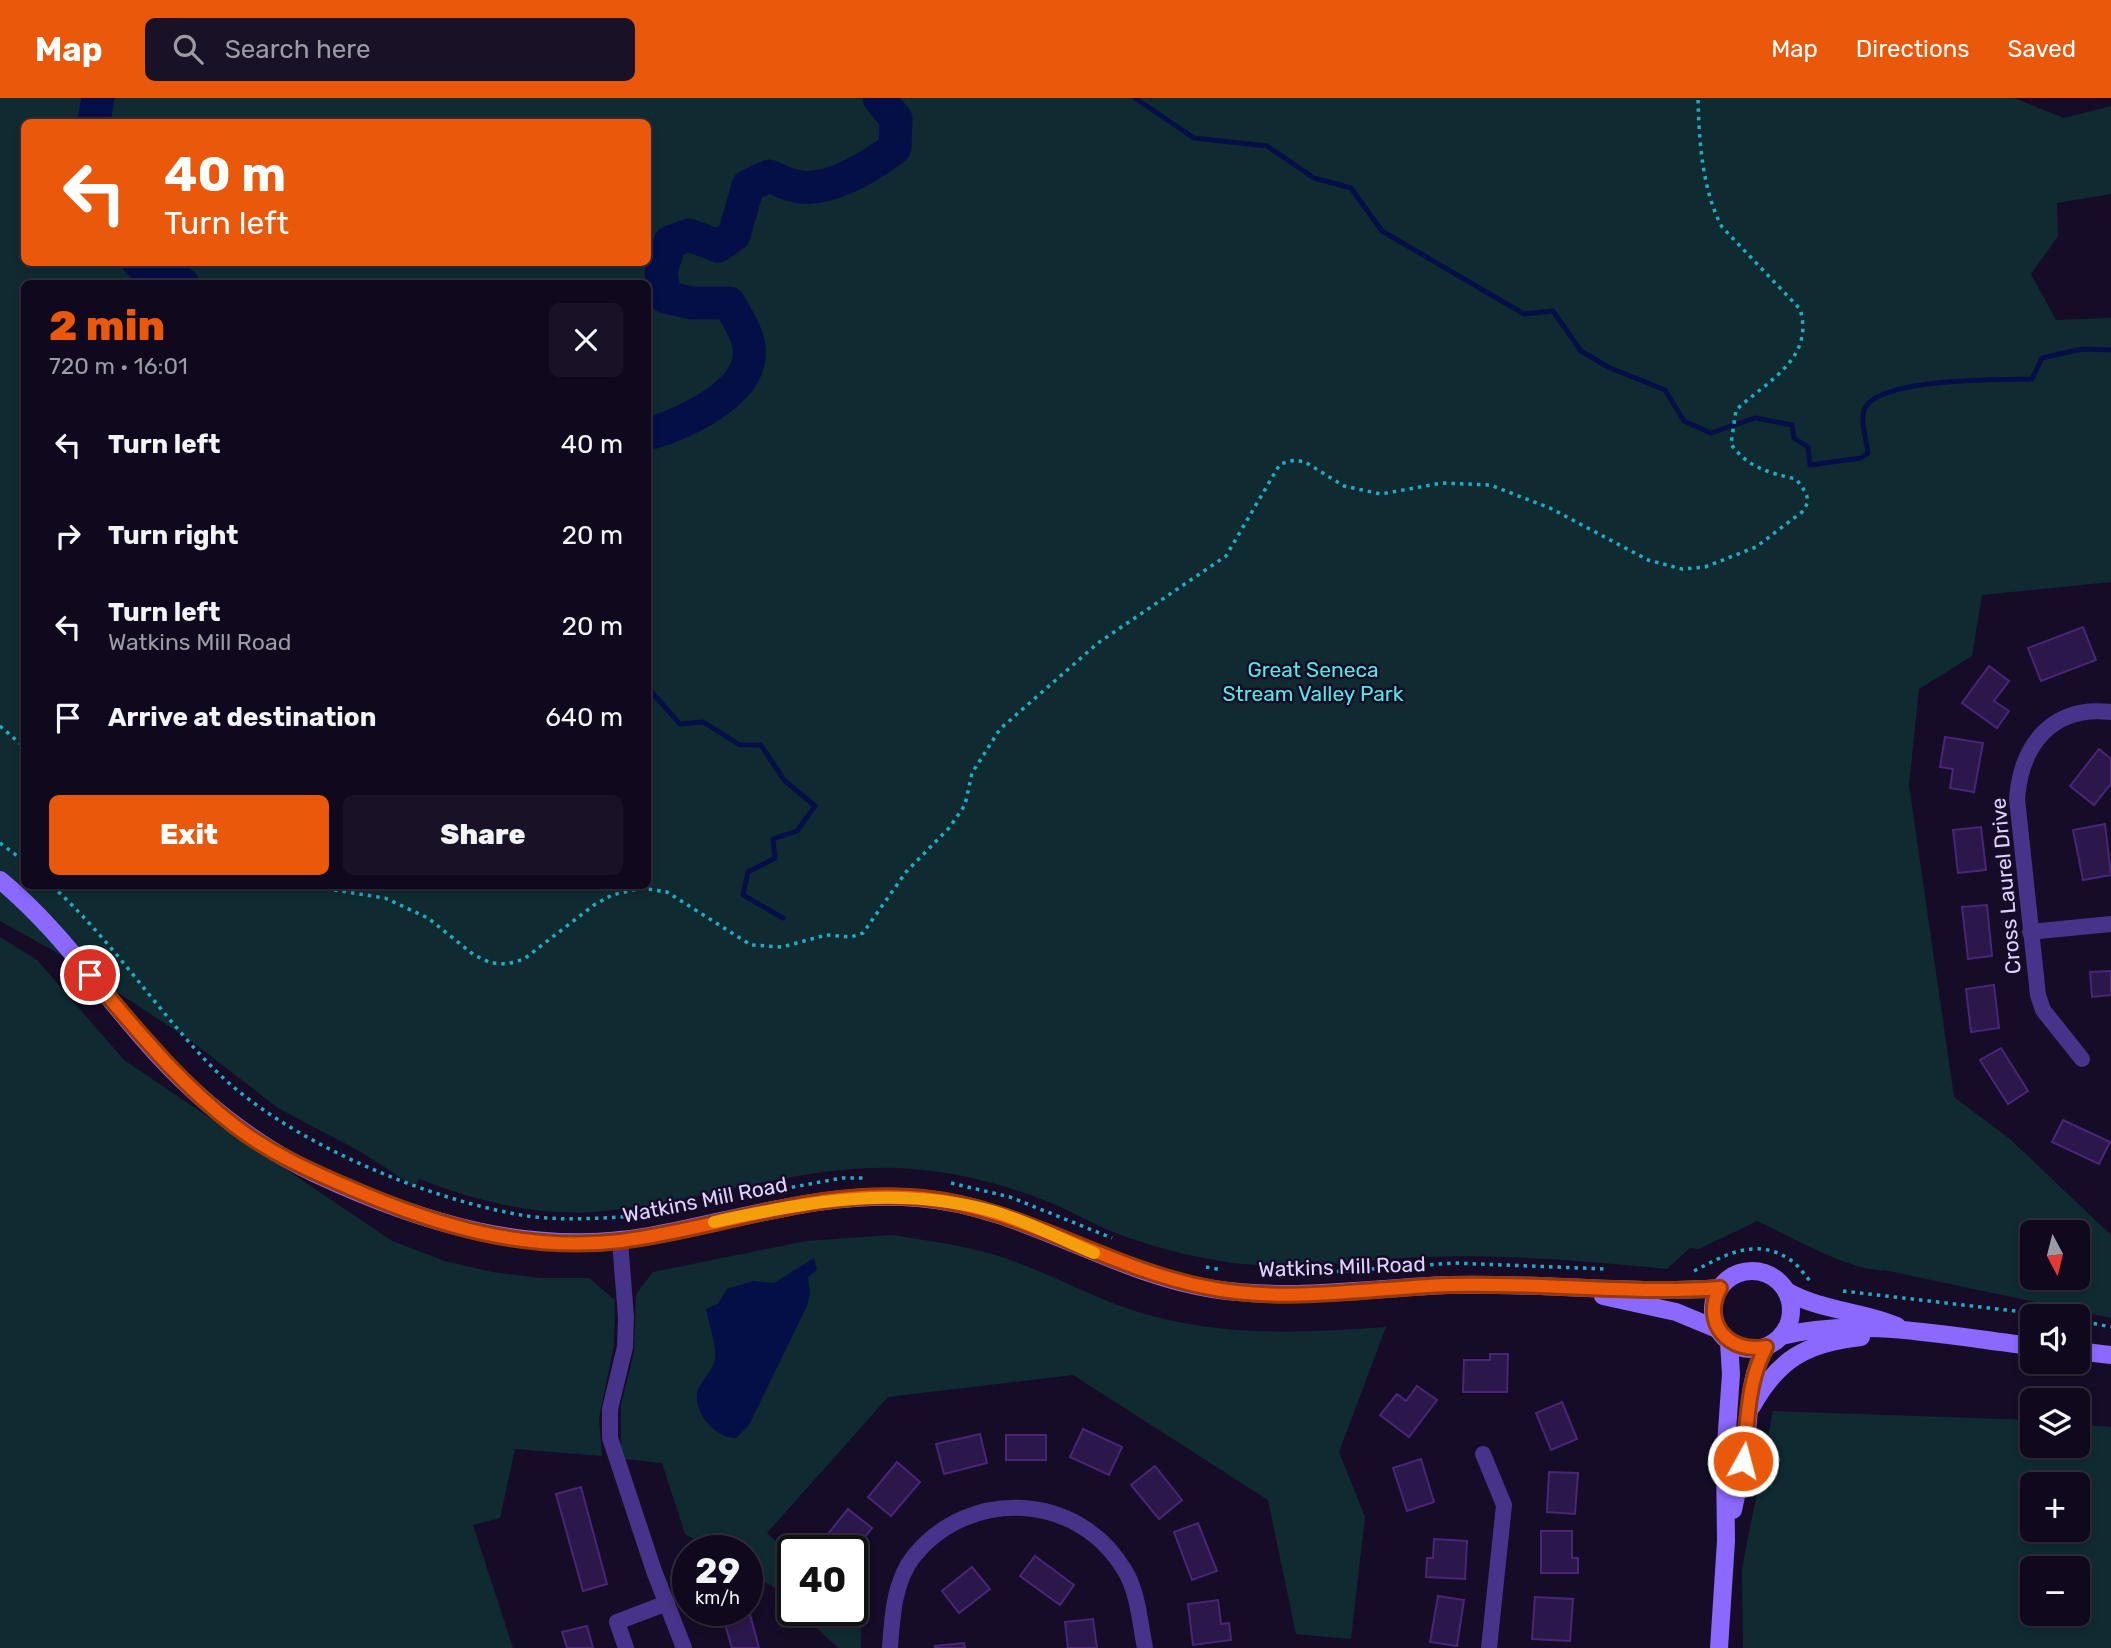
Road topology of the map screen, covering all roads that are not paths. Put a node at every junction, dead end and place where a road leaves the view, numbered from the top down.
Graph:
1 (2111, 712) edge
2 (0, 880) edge
3 (2111, 925) edge
4 (2030, 932) junction
5 (2082, 1059) dead end
6 (620, 1241) junction
7 (1720, 1288) junction
8 (1576, 1290) junction
9 (1786, 1291) junction
10 (1910, 1332) junction
11 (1723, 1335) junction
12 (1781, 1336) junction
13 (2020, 1345) edge
14 (1766, 1347) junction
15 (2090, 1353) edge
16 (2111, 1355) edge
17 (1750, 1410) junction
18 (1483, 1454) dead end
19 (1726, 1541) junction
20 (667, 1603) junction
21 (626, 1648) edge
22 (684, 1648) edge
23 (891, 1648) edge
24 (1144, 1648) edge
25 (1489, 1648) edge
26 (1718, 1648) edge

1 - 4 street, Cross Laurel Drive
2 - 6 street, Watkins Mill Road
3 - 4 street
4 - 5 street, Cross Laurel Drive
6 - 8 street, Watkins Mill Road
6 - 20 street
7 - 8 street, Watkins Mill Road
7 - 9 street
7 - 11 street
8 - 11 street, Watkins Mill Road
9 - 10 street
9 - 12 street
10 - 12 street
10 - 13 street
10 - 17 street
11 - 14 street
11 - 19 street
12 - 14 street
14 - 17 street
15 - 16 street
17 - 19 street
18 - 25 street
19 - 26 street
20 - 21 street
20 - 22 street
23 - 24 street

